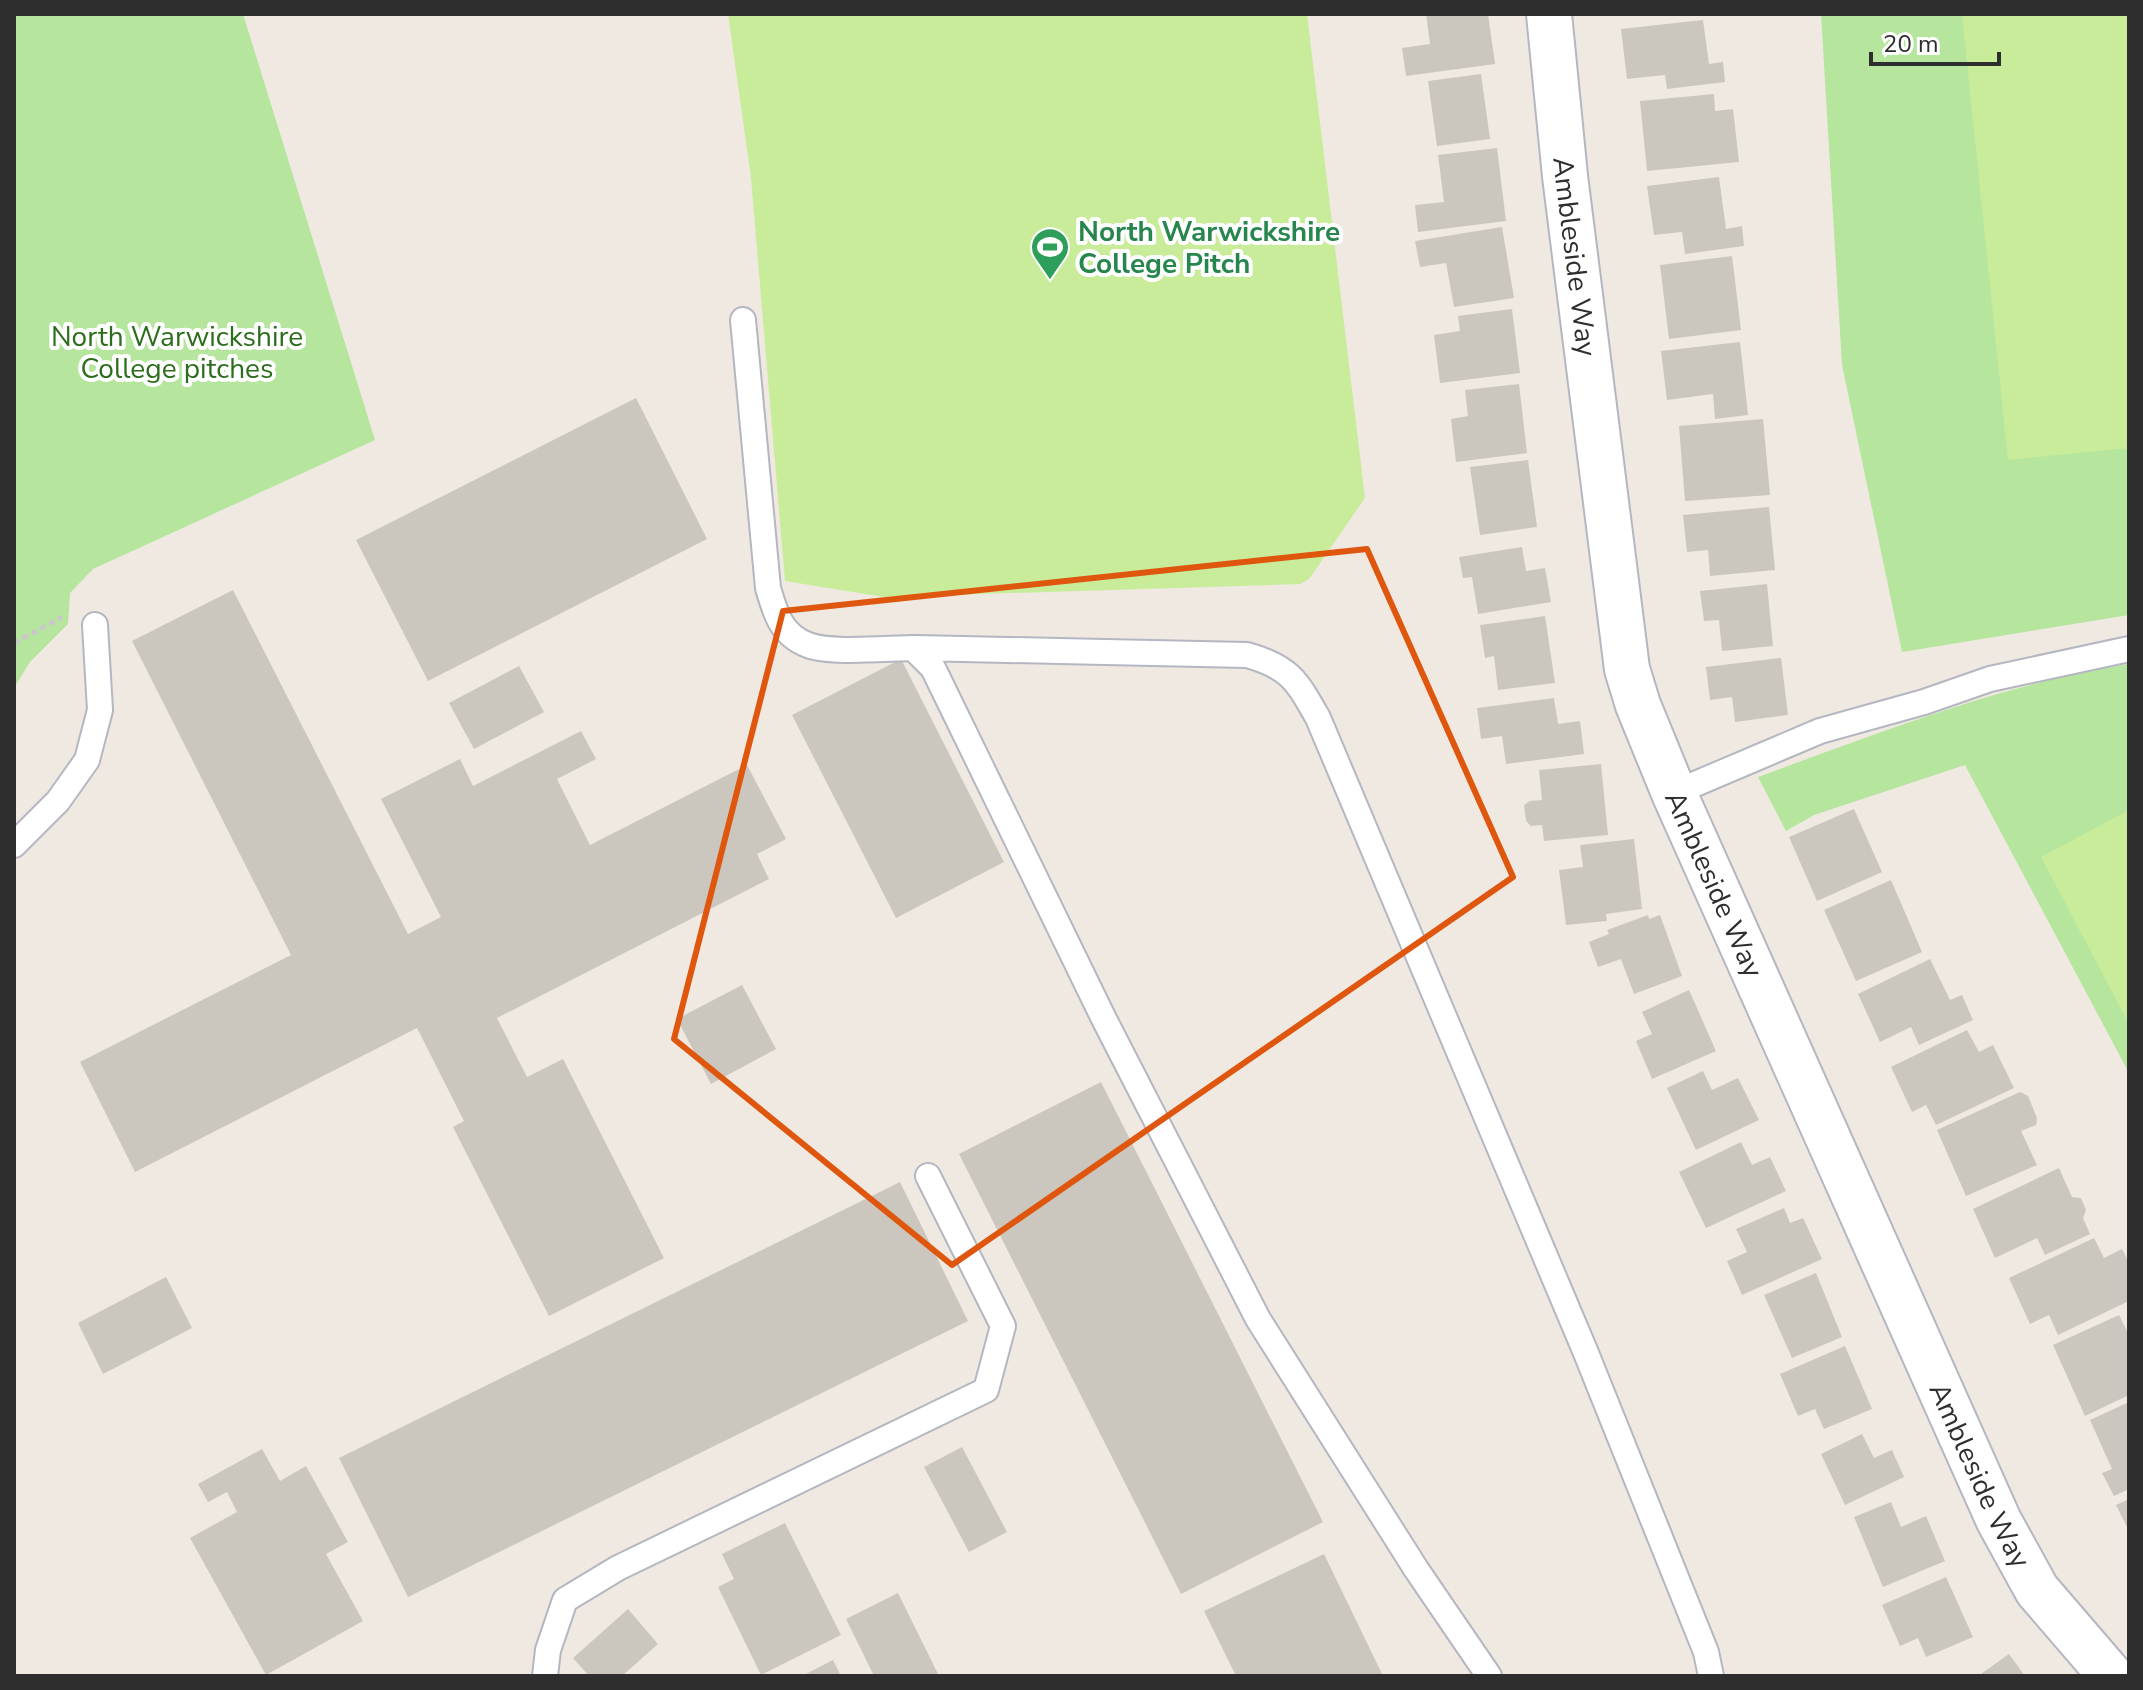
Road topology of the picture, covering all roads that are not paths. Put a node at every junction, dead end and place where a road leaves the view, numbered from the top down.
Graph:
1 (1549, 14) edge
2 (743, 320) dead end
3 (95, 625) dead end
4 (913, 648) junction
5 (2129, 649) edge
6 (1674, 793) junction
7 (14, 845) edge
8 (928, 1176) dead end
9 (545, 1676) edge
10 (1489, 1676) edge
11 (1711, 1676) edge
12 (2111, 1676) edge

1 - 6 street, Ambleside Way
2 - 4 lane
3 - 7 lane
4 - 10 lane
4 - 11 lane
5 - 6 lane
6 - 12 street, Ambleside Way
8 - 9 lane

